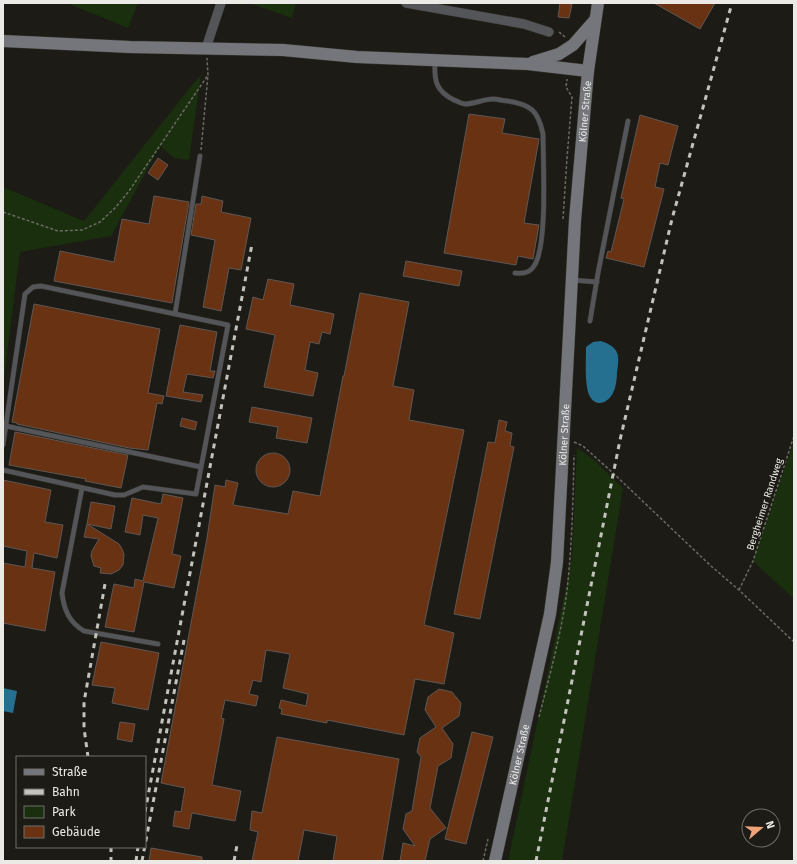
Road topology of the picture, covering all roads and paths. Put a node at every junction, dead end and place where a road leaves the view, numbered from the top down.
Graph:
1 (221, 3) edge
2 (406, 3) edge
3 (598, 3) edge
4 (596, 19) junction
5 (549, 32) dead end
6 (3, 41) edge
7 (206, 48) junction
8 (435, 60) junction
9 (528, 64) junction
10 (568, 69) junction
11 (588, 71) junction
12 (208, 75) junction
13 (628, 121) dead end
14 (200, 156) joint
15 (3, 212) edge
16 (563, 220) dead end
17 (515, 273) dead end
18 (572, 280) junction
19 (596, 282) junction
20 (175, 314) junction
21 (590, 322) dead end
22 (6, 426) junction
23 (794, 436) edge
24 (564, 439) junction
25 (3, 445) edge
26 (201, 467) junction
27 (3, 470) edge
28 (82, 488) junction
29 (739, 590) junction
30 (794, 642) edge
31 (158, 644) dead end
32 (488, 839) dead end
33 (482, 861) edge
34 (495, 861) edge

1 - 7 street
2 - 5 street
3 - 4 main road, Kölner Straße
4 - 9 main road
4 - 11 main road, Kölner Straße
6 - 7 main road
7 - 8 main road
7 - 12 path
8 - 9 main road
8 - 17 lane
9 - 10 main road
10 - 11 main road
10 - 16 path
11 - 18 main road, Kölner Straße
12 - 14 path
12 - 15 path
13 - 19 lane
14 - 20 lane
18 - 19 lane
18 - 24 main road, Kölner Straße
19 - 21 lane
20 - 22 lane
20 - 26 lane
22 - 25 lane
22 - 26 lane
23 - 29 path, Bergheimer Randweg
24 - 29 path
24 - 34 main road, Kölner Straße
26 - 28 lane
27 - 28 lane
28 - 31 lane
29 - 30 path
32 - 33 path

